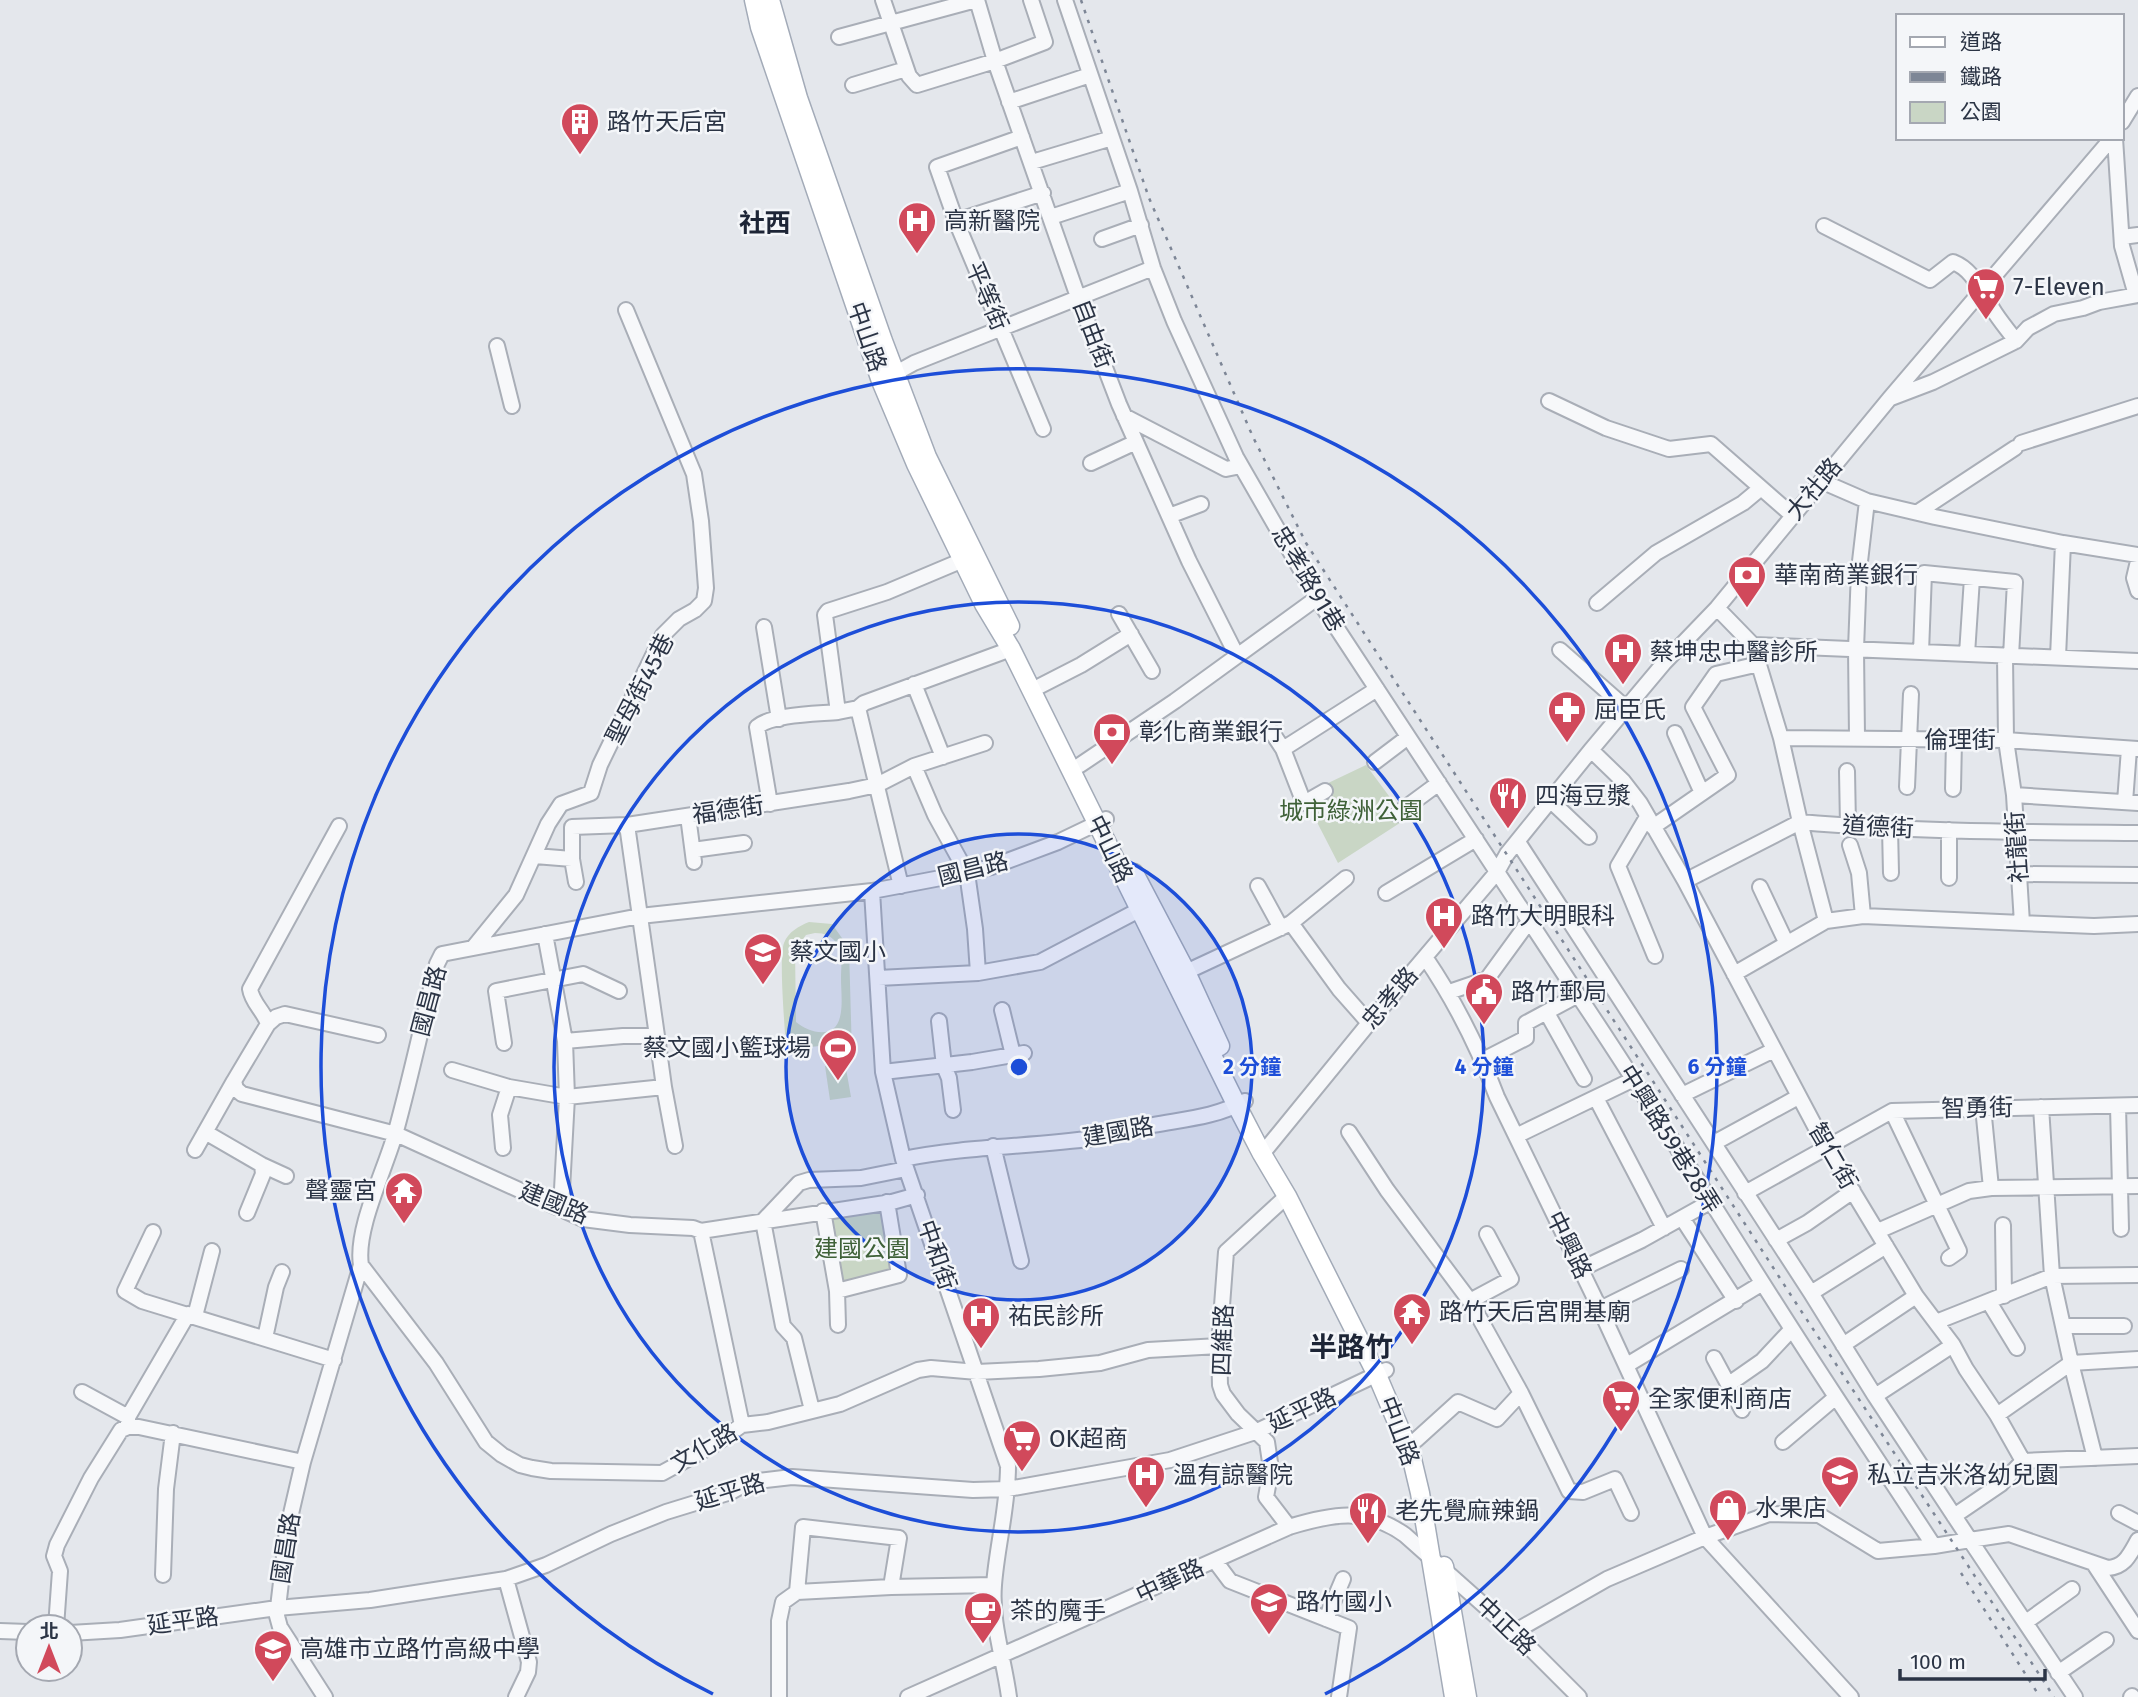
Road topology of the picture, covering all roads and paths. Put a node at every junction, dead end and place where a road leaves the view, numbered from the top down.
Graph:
1 (754, 0) edge
2 (770, 0) edge
3 (883, 0) edge
4 (976, 0) edge
5 (1031, 0) edge
6 (1065, 0) edge
7 (890, 22) junction
8 (839, 37) dead end
9 (995, 61) junction
10 (906, 69) junction
11 (1090, 75) junction
12 (853, 85) dead end
13 (2138, 96) edge
14 (1009, 102) junction
15 (2124, 119) edge
16 (1022, 137) junction
17 (1112, 138) junction
18 (2111, 140) edge
19 (2113, 140) edge
20 (1032, 162) junction
21 (1130, 191) junction
22 (1043, 193) junction
23 (1051, 217) junction
24 (956, 221) junction
25 (1142, 225) junction
26 (1824, 226) dead end
27 (2138, 234) edge
28 (2122, 237) junction
29 (1102, 239) dead end
30 (1153, 268) junction
31 (1982, 289) junction
32 (2137, 295) edge
33 (1079, 298) junction
34 (625, 310) dead end
35 (1001, 327) junction
36 (2015, 341) junction
37 (497, 346) dead end
38 (889, 377) junction
39 (1889, 398) junction
40 (1549, 401) dead end
41 (512, 406) dead end
42 (2138, 406) edge
43 (1125, 416) junction
44 (1042, 429) dead end
45 (1136, 442) junction
46 (1091, 463) dead end
47 (1241, 466) junction
48 (1822, 481) junction
49 (1761, 488) junction
50 (1867, 501) junction
51 (1201, 504) dead end
52 (1918, 512) junction
53 (1792, 515) junction
54 (1169, 516) junction
55 (2063, 543) junction
56 (2138, 555) edge
57 (963, 561) junction
58 (2138, 561) edge
59 (1972, 578) junction
60 (2138, 592) edge
61 (1317, 598) junction
62 (1597, 603) dead end
63 (1717, 608) junction
64 (1119, 614) dead end
65 (764, 627) dead end
66 (1131, 634) junction
67 (1754, 645) junction
68 (1011, 649) junction
69 (1856, 649) junction
70 (1560, 650) dead end
71 (1921, 652) junction
72 (1967, 654) junction
73 (1237, 656) junction
74 (2008, 656) junction
75 (2058, 657) junction
76 (2138, 661) edge
77 (1759, 664) junction
78 (1152, 671) dead end
79 (914, 684) junction
80 (1040, 686) junction
81 (1377, 689) junction
82 (1911, 695) dead end
83 (858, 708) junction
84 (1626, 708) junction
85 (838, 712) junction
86 (779, 719) junction
87 (1271, 731) dead end
88 (1675, 733) dead end
89 (1408, 737) junction
90 (1857, 737) junction
91 (1782, 738) junction
92 (1909, 740) junction
93 (1954, 740) junction
94 (2006, 740) junction
95 (985, 743) dead end
96 (1283, 749) junction
97 (2133, 749) edge
98 (1591, 750) junction
99 (943, 757) junction
100 (1375, 762) dead end
101 (1080, 765) junction
102 (915, 766) junction
103 (1847, 771) dead end
104 (1439, 783) junction
105 (877, 785) junction
106 (1907, 787) dead end
107 (1953, 789) dead end
108 (1325, 792) dead end
109 (1702, 793) junction
110 (2014, 795) junction
111 (1551, 801) junction
112 (2131, 803) edge
113 (769, 804) junction
114 (1397, 814) dead end
115 (688, 816) junction
116 (1101, 821) junction
117 (1650, 822) junction
118 (1800, 822) junction
119 (627, 825) junction
120 (339, 826) dead end
121 (1848, 826) junction
122 (1890, 828) junction
123 (1949, 830) junction
124 (2015, 832) junction
125 (2138, 833) edge
126 (1589, 837) dead end
127 (1476, 839) junction
128 (1518, 842) junction
129 (744, 844) dead end
130 (1850, 845) dead end
131 (535, 856) junction
132 (572, 859) junction
133 (1497, 872) junction
134 (967, 873) junction
135 (1891, 873) dead end
136 (2019, 874) junction
137 (2138, 875) edge
138 (1346, 878) dead end
139 (1949, 878) dead end
140 (1685, 881) junction
141 (576, 882) dead end
142 (901, 886) junction
143 (1258, 886) dead end
144 (1760, 887) dead end
145 (872, 891) junction
146 (1386, 893) dead end
147 (1139, 910) junction
148 (640, 916) junction
149 (1863, 916) junction
150 (1530, 920) junction
151 (1826, 921) junction
152 (2022, 923) junction
153 (2138, 924) edge
154 (1286, 925) junction
155 (545, 934) junction
156 (1786, 942) junction
157 (473, 947) junction
158 (1655, 956) dead end
159 (1425, 957) junction
160 (1186, 972) junction
161 (978, 973) junction
162 (1734, 974) junction
163 (878, 978) junction
164 (553, 981) junction
165 (619, 991) dead end
166 (1449, 992) junction
167 (1578, 995) junction
168 (1002, 1010) dead end
169 (1547, 1013) junction
170 (939, 1021) dead end
171 (1369, 1023) junction
172 (268, 1024) junction
173 (379, 1035) dead end
174 (657, 1036) junction
175 (565, 1041) junction
176 (504, 1043) dead end
177 (1774, 1050) junction
178 (1483, 1060) junction
179 (944, 1066) junction
180 (452, 1070) dead end
181 (883, 1072) junction
182 (1584, 1079) dead end
183 (1634, 1079) junction
184 (234, 1081) junction
185 (509, 1087) junction
186 (664, 1087) junction
187 (1682, 1095) junction
188 (566, 1097) junction
189 (1798, 1097) junction
190 (1596, 1098) junction
191 (1241, 1103) junction
192 (2118, 1105) junction
193 (2138, 1105) edge
194 (1983, 1107) junction
195 (2041, 1107) junction
196 (953, 1110) dead end
197 (1892, 1111) junction
198 (205, 1132) junction
199 (1349, 1132) dead end
200 (396, 1134) junction
201 (1518, 1135) junction
202 (1714, 1143) junction
203 (675, 1146) dead end
204 (993, 1146) junction
205 (1826, 1147) junction
206 (503, 1148) dead end
207 (195, 1150) dead end
208 (1266, 1150) junction
209 (905, 1164) junction
210 (262, 1165) junction
211 (286, 1176) dead end
212 (2122, 1186) junction
213 (2138, 1186) edge
214 (2047, 1187) junction
215 (1991, 1188) junction
216 (1853, 1191) junction
217 (1745, 1193) junction
218 (916, 1195) junction
219 (1287, 1196) junction
220 (887, 1202) junction
221 (1710, 1202) junction
222 (1936, 1204) junction
223 (561, 1208) junction
224 (823, 1211) junction
225 (247, 1213) dead end
226 (1682, 1218) junction
227 (763, 1221) junction
228 (2003, 1225) dead end
229 (1664, 1228) junction
230 (2122, 1229) dead end
231 (701, 1231) junction
232 (1878, 1231) junction
233 (153, 1232) dead end
234 (1487, 1234) dead end
235 (1776, 1240) junction
236 (1886, 1246) junction
237 (212, 1251) dead end
238 (1949, 1258) dead end
239 (1021, 1261) dead end
240 (361, 1265) junction
241 (1581, 1269) junction
242 (1681, 1269) dead end
243 (282, 1272) dead end
244 (2138, 1275) edge
245 (2052, 1276) junction
246 (1761, 1284) junction
247 (837, 1291) junction
248 (1811, 1293) junction
249 (1916, 1296) junction
250 (2004, 1296) junction
251 (1470, 1301) junction
252 (1736, 1301) junction
253 (1989, 1302) junction
254 (1600, 1309) junction
255 (191, 1315) junction
256 (1936, 1322) junction
257 (838, 1325) dead end
258 (2064, 1326) junction
259 (2124, 1326) dead end
260 (1791, 1330) junction
261 (265, 1338) junction
262 (1843, 1345) junction
263 (1953, 1345) junction
264 (1219, 1346) junction
265 (2017, 1348) dead end
266 (1714, 1358) dead end
267 (2138, 1359) edge
268 (334, 1360) junction
269 (2071, 1363) junction
270 (1627, 1365) junction
271 (977, 1372) junction
272 (1381, 1373) junction
273 (1729, 1384) junction
274 (82, 1392) dead end
275 (1521, 1393) junction
276 (1875, 1396) junction
277 (1836, 1397) junction
278 (812, 1410) junction
279 (1742, 1410) dead end
280 (1997, 1415) junction
281 (128, 1422) junction
282 (742, 1424) junction
283 (1255, 1432) junction
284 (173, 1433) junction
285 (1416, 1440) junction
286 (1783, 1442) dead end
287 (2138, 1456) edge
288 (2095, 1458) junction
289 (2023, 1461) junction
290 (303, 1462) junction
291 (1008, 1489) junction
292 (1631, 1513) dead end
293 (2119, 1513) dead end
294 (1954, 1516) junction
295 (2138, 1523) edge
296 (1289, 1527) junction
297 (1705, 1537) junction
298 (1970, 1540) junction
299 (2138, 1540) edge
300 (1934, 1546) junction
301 (1215, 1560) junction
302 (1438, 1562) junction
303 (2094, 1564) junction
304 (163, 1576) dead end
305 (506, 1579) junction
306 (1343, 1579) dead end
307 (994, 1586) junction
308 (891, 1587) junction
309 (2072, 1589) dead end
310 (797, 1592) junction
311 (276, 1608) junction
312 (58, 1613) edge
313 (1326, 1619) junction
314 (2026, 1622) junction
315 (2138, 1631) edge
316 (84, 1632) edge
317 (1514, 1632) junction
318 (2106, 1640) dead end
319 (1002, 1655) junction
320 (2058, 1673) junction
321 (325, 1697) edge
322 (516, 1697) edge
323 (779, 1697) edge
324 (908, 1697) edge
325 (1009, 1697) edge
326 (1339, 1697) edge
327 (1454, 1697) edge
328 (1467, 1697) edge
329 (1578, 1697) edge
330 (1851, 1697) edge
331 (2075, 1697) edge

1 - 38 main road, 中山路
2 - 38 main road, 中山路
3 - 7 street
4 - 7 street
4 - 9 street, 自由街
5 - 9 street
6 - 11 street, 忠孝路91巷
7 - 8 street
7 - 10 street
9 - 10 street
9 - 14 street, 自由街
10 - 12 street
11 - 14 street
11 - 17 street, 忠孝路91巷
13 - 15 street
14 - 16 street, 自由街
16 - 20 street, 自由街
16 - 24 street, 平等街
17 - 20 street
17 - 21 street, 忠孝路91巷
18 - 31 street, 大社路
19 - 28 street
20 - 22 street, 自由街
21 - 23 street
21 - 25 street, 忠孝路91巷
22 - 23 street, 自由街
22 - 24 street
23 - 33 street, 自由街
24 - 35 street, 平等街
25 - 29 street
25 - 30 street, 忠孝路91巷
26 - 31 street
27 - 28 street
28 - 32 street
30 - 33 street
30 - 47 street, 忠孝路91巷
31 - 36 street
31 - 39 street, 大社路
32 - 36 street
33 - 35 street
33 - 43 street, 自由街
34 - 131 street, 聖母街45巷
35 - 38 street
35 - 44 street, 平等街
36 - 39 street
37 - 41 street
38 - 57 main road, 中山路
38 - 80 main road, 中山路
39 - 48 street, 大社路
40 - 49 street
42 - 52 street
43 - 45 street, 自由街
43 - 47 street
45 - 46 street
45 - 54 street, 自由街
47 - 61 street, 忠孝路91巷
48 - 50 street
48 - 53 street, 大社路
49 - 53 street
49 - 62 street
50 - 52 street
50 - 69 street
51 - 54 street
52 - 55 street
53 - 63 street, 大社路
54 - 73 street, 自由街
55 - 56 street
55 - 75 street
57 - 68 main road, 中山路
57 - 85 street
58 - 60 street
59 - 71 street
59 - 72 street
59 - 74 street, 社龍街
61 - 73 street
61 - 81 street, 忠孝路91巷
63 - 67 street
63 - 84 street, 大社路
64 - 66 street
65 - 86 street
66 - 78 street
66 - 80 street
67 - 69 street
67 - 77 street
68 - 79 street
68 - 116 main road, 中山路
69 - 71 street
69 - 90 street
70 - 84 street
71 - 72 street
72 - 74 street
73 - 101 street
74 - 75 street
74 - 94 street, 社龍街
75 - 76 street
77 - 91 street
77 - 109 street
79 - 83 street
79 - 99 street
80 - 101 main road, 中山路
81 - 89 street, 忠孝路91巷
81 - 96 street
82 - 92 street
83 - 85 street
83 - 105 street
84 - 98 street, 大社路
85 - 86 street
86 - 113 street
87 - 96 street
88 - 109 street
89 - 100 street
89 - 104 street, 忠孝路91巷
90 - 91 street, 倫理街
90 - 92 street, 倫理街
91 - 118 street
92 - 93 street, 倫理街
92 - 106 street
93 - 94 street, 倫理街
93 - 107 street
94 - 97 street, 倫理街
94 - 110 street, 社龍街
95 - 99 street, 福德街
96 - 108 street
97 - 112 street
98 - 111 street, 大社路
98 - 117 street, 智仁街
99 - 102 street, 福德街
101 - 116 main road, 中山路
102 - 105 street, 福德街
102 - 134 street
103 - 121 street
104 - 114 street
104 - 127 street, 忠孝路91巷
105 - 113 street, 福德街
105 - 142 street
109 - 117 street
110 - 112 street
110 - 124 street, 社龍街
111 - 126 street
111 - 128 street, 大社路
113 - 115 street, 福德街
115 - 119 street, 福德街
115 - 129 street
116 - 134 street, 國昌路
116 - 147 main road, 中山路
116 - 160 main road, 中山路
117 - 140 street, 智仁街
117 - 158 street
118 - 121 street, 道德街
118 - 140 street
118 - 151 street
119 - 132 street, 福德街
119 - 148 street
120 - 172 street
121 - 122 street, 道德街
122 - 123 street, 道德街
122 - 135 street
123 - 124 street, 道德街
123 - 139 street
124 - 125 street, 道德街
124 - 136 street, 社龍街
127 - 133 street, 忠孝路91巷
127 - 146 street
128 - 133 street, 忠孝路
128 - 187 street
130 - 149 street
131 - 132 street
131 - 157 street
132 - 141 street
133 - 150 street, 忠孝路91巷
133 - 159 street, 忠孝路
134 - 142 street, 國昌路
134 - 161 street
136 - 137 street
136 - 152 street, 社龍街
138 - 154 street
140 - 162 street, 智仁街
142 - 145 street, 國昌路
143 - 154 street
144 - 156 street
145 - 148 street, 國昌路
145 - 163 street, 中和街
147 - 161 street
147 - 191 main road, 中山路
148 - 155 street, 國昌路
148 - 174 street
149 - 151 street
149 - 152 street
150 - 166 street
150 - 167 street, 中興路59巷28弄
151 - 156 street
152 - 153 street
154 - 160 street
154 - 171 street
155 - 157 street, 國昌路
155 - 164 street
156 - 162 street
157 - 200 street, 國昌路
159 - 166 street, 中興路
159 - 171 street, 忠孝路
160 - 191 main road, 中山路
161 - 163 street
162 - 177 street, 智仁街
163 - 181 street, 中和街
164 - 165 street
164 - 175 street
164 - 176 street
166 - 178 street, 中興路
167 - 169 street
167 - 183 street, 中興路59巷28弄
168 - 179 street
169 - 178 street
169 - 182 street
170 - 179 street
171 - 208 street, 忠孝路
172 - 173 street
172 - 184 street
174 - 175 street
174 - 186 street
175 - 188 street
177 - 187 street
177 - 189 street, 智仁街
178 - 201 street, 中興路
179 - 181 street
179 - 196 street
180 - 185 street
181 - 209 street, 中和街
183 - 190 street
183 - 221 street, 中興路59巷28弄
184 - 198 street
184 - 200 street, 建國路
185 - 188 street
185 - 206 street
186 - 188 street
186 - 203 street
187 - 202 street
188 - 223 street
189 - 202 street
189 - 205 street, 智仁街
190 - 201 street
190 - 229 street
191 - 204 street, 建國路
191 - 208 main road, 中山路
192 - 193 street, 智勇街
192 - 195 street, 智勇街
192 - 212 street
194 - 195 street, 智勇街
194 - 197 street, 智勇街
194 - 215 street
195 - 214 street
197 - 205 street, 智勇街
197 - 222 street
198 - 207 street
198 - 210 street
199 - 251 street
200 - 223 street, 建國路
200 - 240 street, 國昌路
201 - 241 street, 中興路
202 - 217 street
204 - 209 street, 建國路
204 - 239 street
205 - 216 street, 智仁街
205 - 217 street, 智勇街
208 - 219 main road, 中山路
208 - 272 main road, 中山路
209 - 218 street, 中和街
209 - 227 street, 建國路
210 - 211 street
210 - 225 street
212 - 213 street
212 - 214 street
212 - 230 street
214 - 215 street
214 - 245 street
215 - 222 street
216 - 232 street, 智仁街
216 - 235 street
217 - 235 street
218 - 220 street, 建國路
218 - 271 street, 中和街
219 - 264 street, 四維路
219 - 272 main road, 中山路
220 - 224 street, 建國路
220 - 247 street
221 - 226 street
221 - 246 street, 中興路59巷28弄
222 - 232 street
222 - 238 street
223 - 231 street, 建國路
224 - 227 street, 建國路
224 - 247 street
226 - 229 street
226 - 252 street
227 - 231 street, 建國路
227 - 278 street
228 - 250 street
229 - 241 street
231 - 282 street
232 - 236 street, 智仁街
233 - 255 street
234 - 251 street
235 - 248 street
236 - 248 street
236 - 249 street, 智仁街
237 - 255 street
240 - 268 street, 國昌路
240 - 282 street, 文化路
241 - 254 street, 中興路
242 - 254 street
243 - 261 street
244 - 245 street
245 - 250 street
245 - 258 street
246 - 252 street
246 - 260 street, 中興路59巷28弄
247 - 257 street
248 - 262 street
249 - 256 street, 智仁街
249 - 262 street
250 - 253 street
251 - 275 street
252 - 270 street
253 - 256 street
253 - 265 street
254 - 270 street, 中興路
255 - 261 street
255 - 281 street
256 - 263 street, 智仁街
258 - 259 street
258 - 269 street
260 - 273 street
260 - 277 street, 中興路59巷28弄
261 - 268 street
262 - 276 street
263 - 276 street
263 - 280 street, 智仁街
264 - 271 street, 文化路
264 - 283 street, 四維路
266 - 273 street
267 - 269 street
268 - 290 street, 國昌路
269 - 280 street
269 - 288 street
270 - 297 street, 中興路
271 - 278 street, 文化路
271 - 291 street, 中和街
272 - 283 street, 延平路
272 - 285 main road, 中山路
272 - 302 main road, 中山路
273 - 279 street
274 - 281 street
275 - 285 street
275 - 292 street
276 - 294 street
277 - 286 street
277 - 300 street, 中興路59巷28弄
278 - 282 street, 文化路
280 - 289 street, 智仁街
281 - 284 street
281 - 312 street
283 - 291 street, 延平路
283 - 296 street, 四維路
284 - 290 street
284 - 304 street
285 - 302 main road, 中山路
287 - 288 street
288 - 289 street
289 - 294 street
290 - 311 street, 國昌路
291 - 305 street, 延平路
291 - 307 street, 中和街
293 - 295 street
294 - 298 street
296 - 301 street, 中華路
296 - 302 street, 中華路
297 - 300 street
297 - 317 street
297 - 330 street, 中興路
298 - 300 street
298 - 303 street
298 - 314 street
299 - 303 street
301 - 313 street
301 - 319 street, 中華路
302 - 317 street, 中正路
302 - 327 main road, 中山路
302 - 328 main road, 中山路
303 - 315 street
305 - 311 street, 延平路
305 - 322 street
306 - 313 street
307 - 308 street
307 - 319 street, 中和街
308 - 310 street
308 - 310 street
309 - 314 street
310 - 323 street
311 - 316 street, 延平路
311 - 321 street, 國昌路
313 - 326 street
314 - 320 street
317 - 329 street, 中正路
318 - 320 street
319 - 324 street, 中華路
319 - 325 street, 中和街
320 - 331 street

